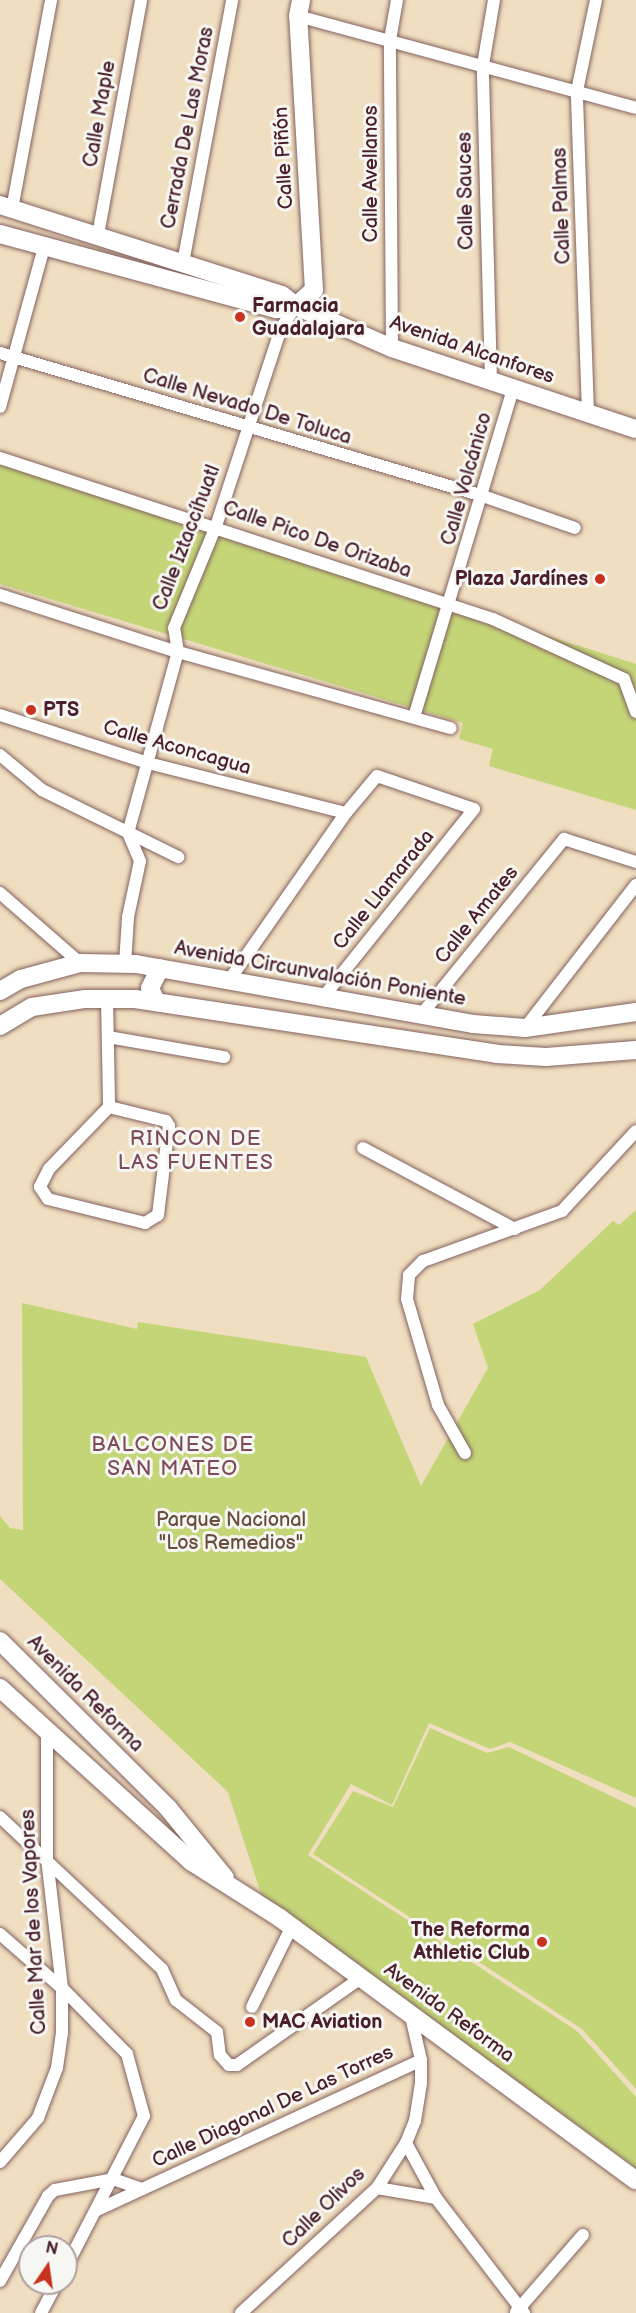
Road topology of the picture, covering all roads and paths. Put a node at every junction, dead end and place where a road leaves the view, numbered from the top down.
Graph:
1 (51, 0) edge
2 (141, 0) edge
3 (232, 0) edge
4 (397, 0) edge
5 (494, 0) edge
6 (597, 0) edge
7 (300, 8) edge
8 (390, 40) junction
9 (483, 65) junction
10 (578, 91) junction
11 (636, 108) edge
12 (6, 207) edge
13 (0, 234) edge
14 (98, 235) junction
15 (44, 247) junction
16 (183, 262) junction
17 (296, 306) junction
18 (392, 348) junction
19 (0, 353) edge
20 (13, 357) junction
21 (491, 381) junction
22 (513, 389) junction
23 (0, 407) edge
24 (588, 413) junction
25 (247, 428) junction
26 (636, 429) edge
27 (0, 458) edge
28 (483, 496) junction
29 (216, 526) junction
30 (575, 528) dead end
31 (0, 595) edge
32 (450, 606) junction
33 (178, 652) junction
34 (636, 712) edge
35 (0, 715) edge
36 (414, 717) junction
37 (451, 728) dead end
38 (0, 755) edge
39 (148, 762) junction
40 (346, 813) junction
41 (128, 832) junction
42 (178, 857) dead end
43 (636, 862) edge
44 (636, 885) edge
45 (0, 893) edge
46 (80, 963) junction
47 (131, 964) junction
48 (160, 968) junction
49 (230, 979) junction
50 (0, 991) edge
51 (324, 996) junction
52 (107, 998) junction
53 (135, 999) junction
54 (156, 1002) junction
55 (636, 1012) edge
56 (421, 1015) junction
57 (0, 1025) edge
58 (525, 1028) junction
59 (108, 1037) junction
60 (636, 1050) edge
61 (224, 1057) dead end
62 (109, 1107) junction
63 (636, 1131) edge
64 (363, 1148) dead end
65 (515, 1229) junction
66 (465, 1453) dead end
67 (2, 1645) edge
68 (0, 1688) edge
69 (47, 1734) junction
70 (0, 1817) edge
71 (47, 1859) junction
72 (231, 1887) junction
73 (292, 1926) junction
74 (0, 1934) edge
75 (362, 1977) junction
76 (62, 1988) junction
77 (252, 2007) dead end
78 (410, 2012) junction
79 (421, 2060) junction
80 (406, 2143) junction
81 (0, 2162) edge
82 (113, 2179) junction
83 (636, 2181) edge
84 (377, 2188) junction
85 (142, 2189) junction
86 (436, 2198) junction
87 (97, 2210) junction
88 (583, 2235) dead end
89 (78, 2245) edge
90 (0, 2281) edge
91 (51, 2295) edge
92 (519, 2311) edge
93 (41, 2313) edge
94 (241, 2313) edge

1 - 12 street
2 - 14 street, Calle Maple
3 - 16 street, Cerrada De Las Moras
4 - 8 street, Calle Avellanos
5 - 9 street, Calle Sauces
6 - 10 street, Calle Palmas
7 - 8 street
7 - 17 main road, Calle Piñón
8 - 9 street
8 - 18 street, Calle Avellanos
9 - 10 street
9 - 21 street, Calle Sauces
10 - 11 street
10 - 24 street, Calle Palmas
12 - 14 main road, Avenida Alcanfores
13 - 15 main road, Avenida Alcanfores
14 - 16 main road, Avenida Alcanfores
15 - 17 main road, Avenida Alcanfores
15 - 20 street
16 - 17 main road, Avenida Alcanfores
17 - 18 main road, Avenida Alcanfores
17 - 25 street, Calle Iztaccíhuatl
18 - 21 main road, Avenida Alcanfores
19 - 20 street, Calle Nevado De Toluca
20 - 23 street
20 - 25 street, Calle Nevado De Toluca
21 - 22 main road, Avenida Alcanfores
22 - 24 main road, Avenida Alcanfores
22 - 28 street, Calle Volcánico
24 - 26 main road, Avenida Alcanfores
25 - 28 street, Calle Nevado De Toluca
25 - 29 street, Calle Iztaccíhuatl
27 - 29 street, Calle Pico De Orizaba
28 - 30 street, Calle Nevado De Toluca
28 - 32 street, Calle Volcánico
29 - 32 street, Calle Pico De Orizaba
29 - 33 street, Calle Iztaccíhuatl
31 - 33 street
32 - 34 street, Calle Pico De Orizaba
32 - 36 street, Calle Volcánico
33 - 36 street
33 - 39 street, Calle Iztaccíhuatl
35 - 39 street, Calle Aconcagua
36 - 37 street
38 - 41 street
39 - 40 street, Calle Aconcagua
39 - 41 street, Calle Iztaccíhuatl
40 - 49 street
40 - 51 street, Calle Llamarada
41 - 42 street
41 - 47 street
43 - 56 street, Calle Amates
44 - 58 street
45 - 46 street
46 - 47 main road, Avenida Circunvalación Poniente
46 - 50 main road, Avenida Circunvalación Poniente
47 - 48 main road, Avenida Circunvalación Poniente
47 - 53 main road
48 - 49 main road, Avenida Circunvalación Poniente
48 - 54 main road
49 - 51 main road, Avenida Circunvalación Poniente
51 - 56 main road, Avenida Circunvalación Poniente
52 - 53 main road
52 - 57 main road
52 - 59 street
53 - 54 main road
54 - 60 main road
55 - 58 main road, Avenida Circunvalación Poniente
56 - 58 main road, Avenida Circunvalación Poniente
59 - 61 street
59 - 62 street
62 - 62 street
63 - 65 street
64 - 65 street
65 - 66 street
67 - 72 main road, Avenida Reforma
68 - 69 main road, Avenida Reforma
69 - 71 street, Calle Mar de los Vapores
69 - 72 main road, Avenida Reforma
70 - 71 street
71 - 75 street
71 - 76 street, Calle Mar de los Vapores
72 - 73 main road, Avenida Reforma
73 - 75 main road, Avenida Reforma
73 - 77 street
74 - 76 street
75 - 78 main road, Avenida Reforma
76 - 81 street, Calle Mar de los Vapores
76 - 82 street
78 - 79 street, Calle Olivos
78 - 83 main road, Avenida Reforma
79 - 80 street, Calle Olivos
79 - 85 street, Calle Diagonal De Las Torres
80 - 84 street, Calle Olivos
80 - 86 street
82 - 85 street, Calle Diagonal De Las Torres
82 - 87 street
82 - 90 street
84 - 86 street
84 - 94 street, Calle Olivos
85 - 87 street, Calle Diagonal De Las Torres
86 - 92 street
87 - 89 street
88 - 92 street
91 - 93 street

